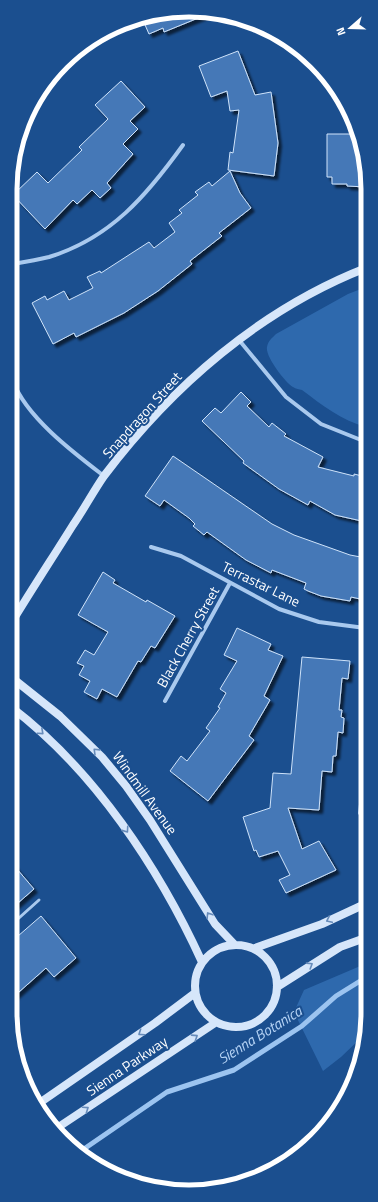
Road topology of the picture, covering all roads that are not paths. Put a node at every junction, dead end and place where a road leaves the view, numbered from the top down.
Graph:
1 (183, 145) dead end
2 (17, 263) edge
3 (361, 270) edge
4 (239, 340) junction
5 (17, 392) edge
6 (361, 440) edge
7 (104, 477) junction
8 (151, 547) dead end
9 (230, 583) junction
10 (17, 614) edge
11 (361, 627) edge
12 (17, 682) edge
13 (165, 701) dead end
14 (17, 712) edge
15 (361, 804) edge
16 (360, 813) dead end
17 (39, 900) dead end
18 (361, 906) edge
19 (17, 920) edge
20 (361, 939) edge
21 (234, 944) junction
22 (255, 948) junction
23 (202, 962) junction
24 (277, 986) junction
25 (195, 993) junction
26 (215, 1023) junction
27 (42, 1102) edge
28 (60, 1126) edge

1 - 2 street
3 - 4 street, Snapdragon Street
4 - 6 street
4 - 7 street, Snapdragon Street
5 - 7 street
7 - 10 street, Snapdragon Street
8 - 9 street, Terrastar Lane
9 - 11 street, Terrastar Lane
9 - 13 street, Black Cherry Street
21 -> 12 street, Windmill Avenue
14 -> 23 street
15 - 16 street
17 - 19 lane
18 -> 22 street
24 -> 20 street
21 - 22 street
21 - 23 street
22 - 24 street
23 - 25 street
24 - 26 street
25 - 26 street
25 -> 27 street, Sienna Parkway
28 -> 26 street, Sienna Parkway

